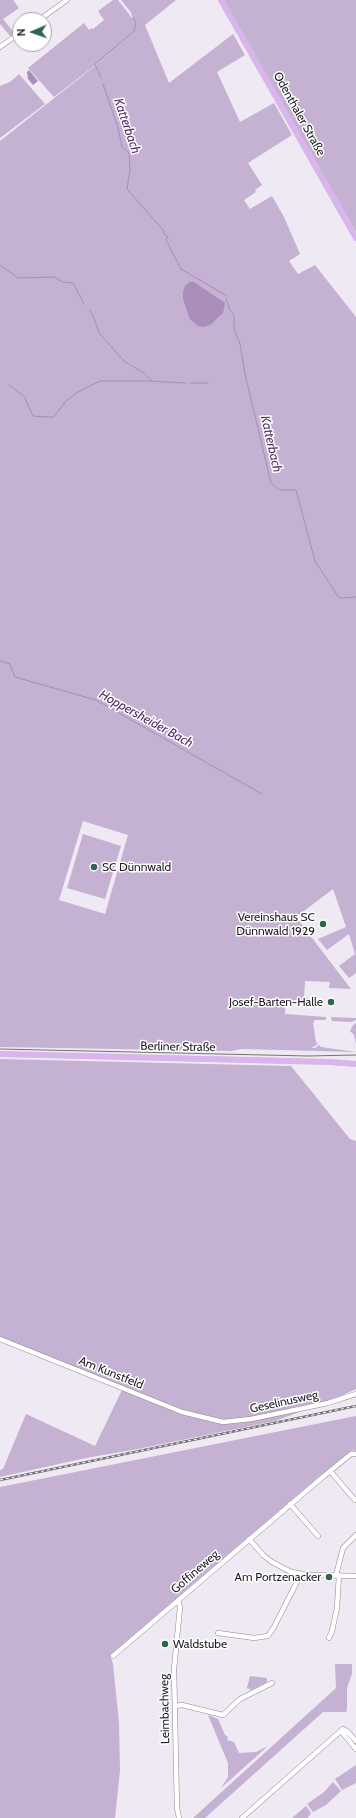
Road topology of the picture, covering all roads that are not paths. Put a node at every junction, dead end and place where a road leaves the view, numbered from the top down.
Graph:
1 (67, 0) edge
2 (221, 0) edge
3 (50, 12) edge
4 (12, 39) edge
5 (0, 47) edge
6 (356, 238) edge
7 (0, 1054) edge
8 (356, 1064) edge
9 (0, 1339) edge
10 (356, 1394) edge
11 (215, 1421) joint
12 (353, 1454) edge
13 (330, 1471) junction
14 (355, 1500) dead end
15 (290, 1504) junction
16 (318, 1536) dead end
17 (356, 1536) edge
18 (249, 1539) junction
19 (301, 1574) junction
20 (337, 1575) junction
21 (356, 1576) edge
22 (178, 1600) junction
23 (218, 1633) dead end
24 (329, 1638) dead end
25 (113, 1656) dead end
26 (272, 1684) dead end
27 (175, 1706) junction
28 (342, 1730) junction
29 (356, 1741) edge
30 (356, 1749) edge
31 (179, 1818) edge
32 (242, 1818) edge

1 - 3 street
2 - 6 main road, Odenthaler Straße
4 - 5 street
7 - 8 main road, Berliner Straße
9 - 11 street, Am Kunstfeld
10 - 11 street, Geselinusweg
12 - 13 street, Goffineweg
13 - 14 street
13 - 15 street, Goffineweg
15 - 16 street
15 - 18 street, Goffineweg
17 - 20 street
18 - 19 street
18 - 22 street, Goffineweg
19 - 20 street
19 - 23 street
20 - 21 street
20 - 24 street
22 - 25 street, Goffineweg
22 - 27 street, Leimbachweg
26 - 27 street
27 - 31 street, Leimbachweg
28 - 29 street
28 - 30 street
28 - 32 street

